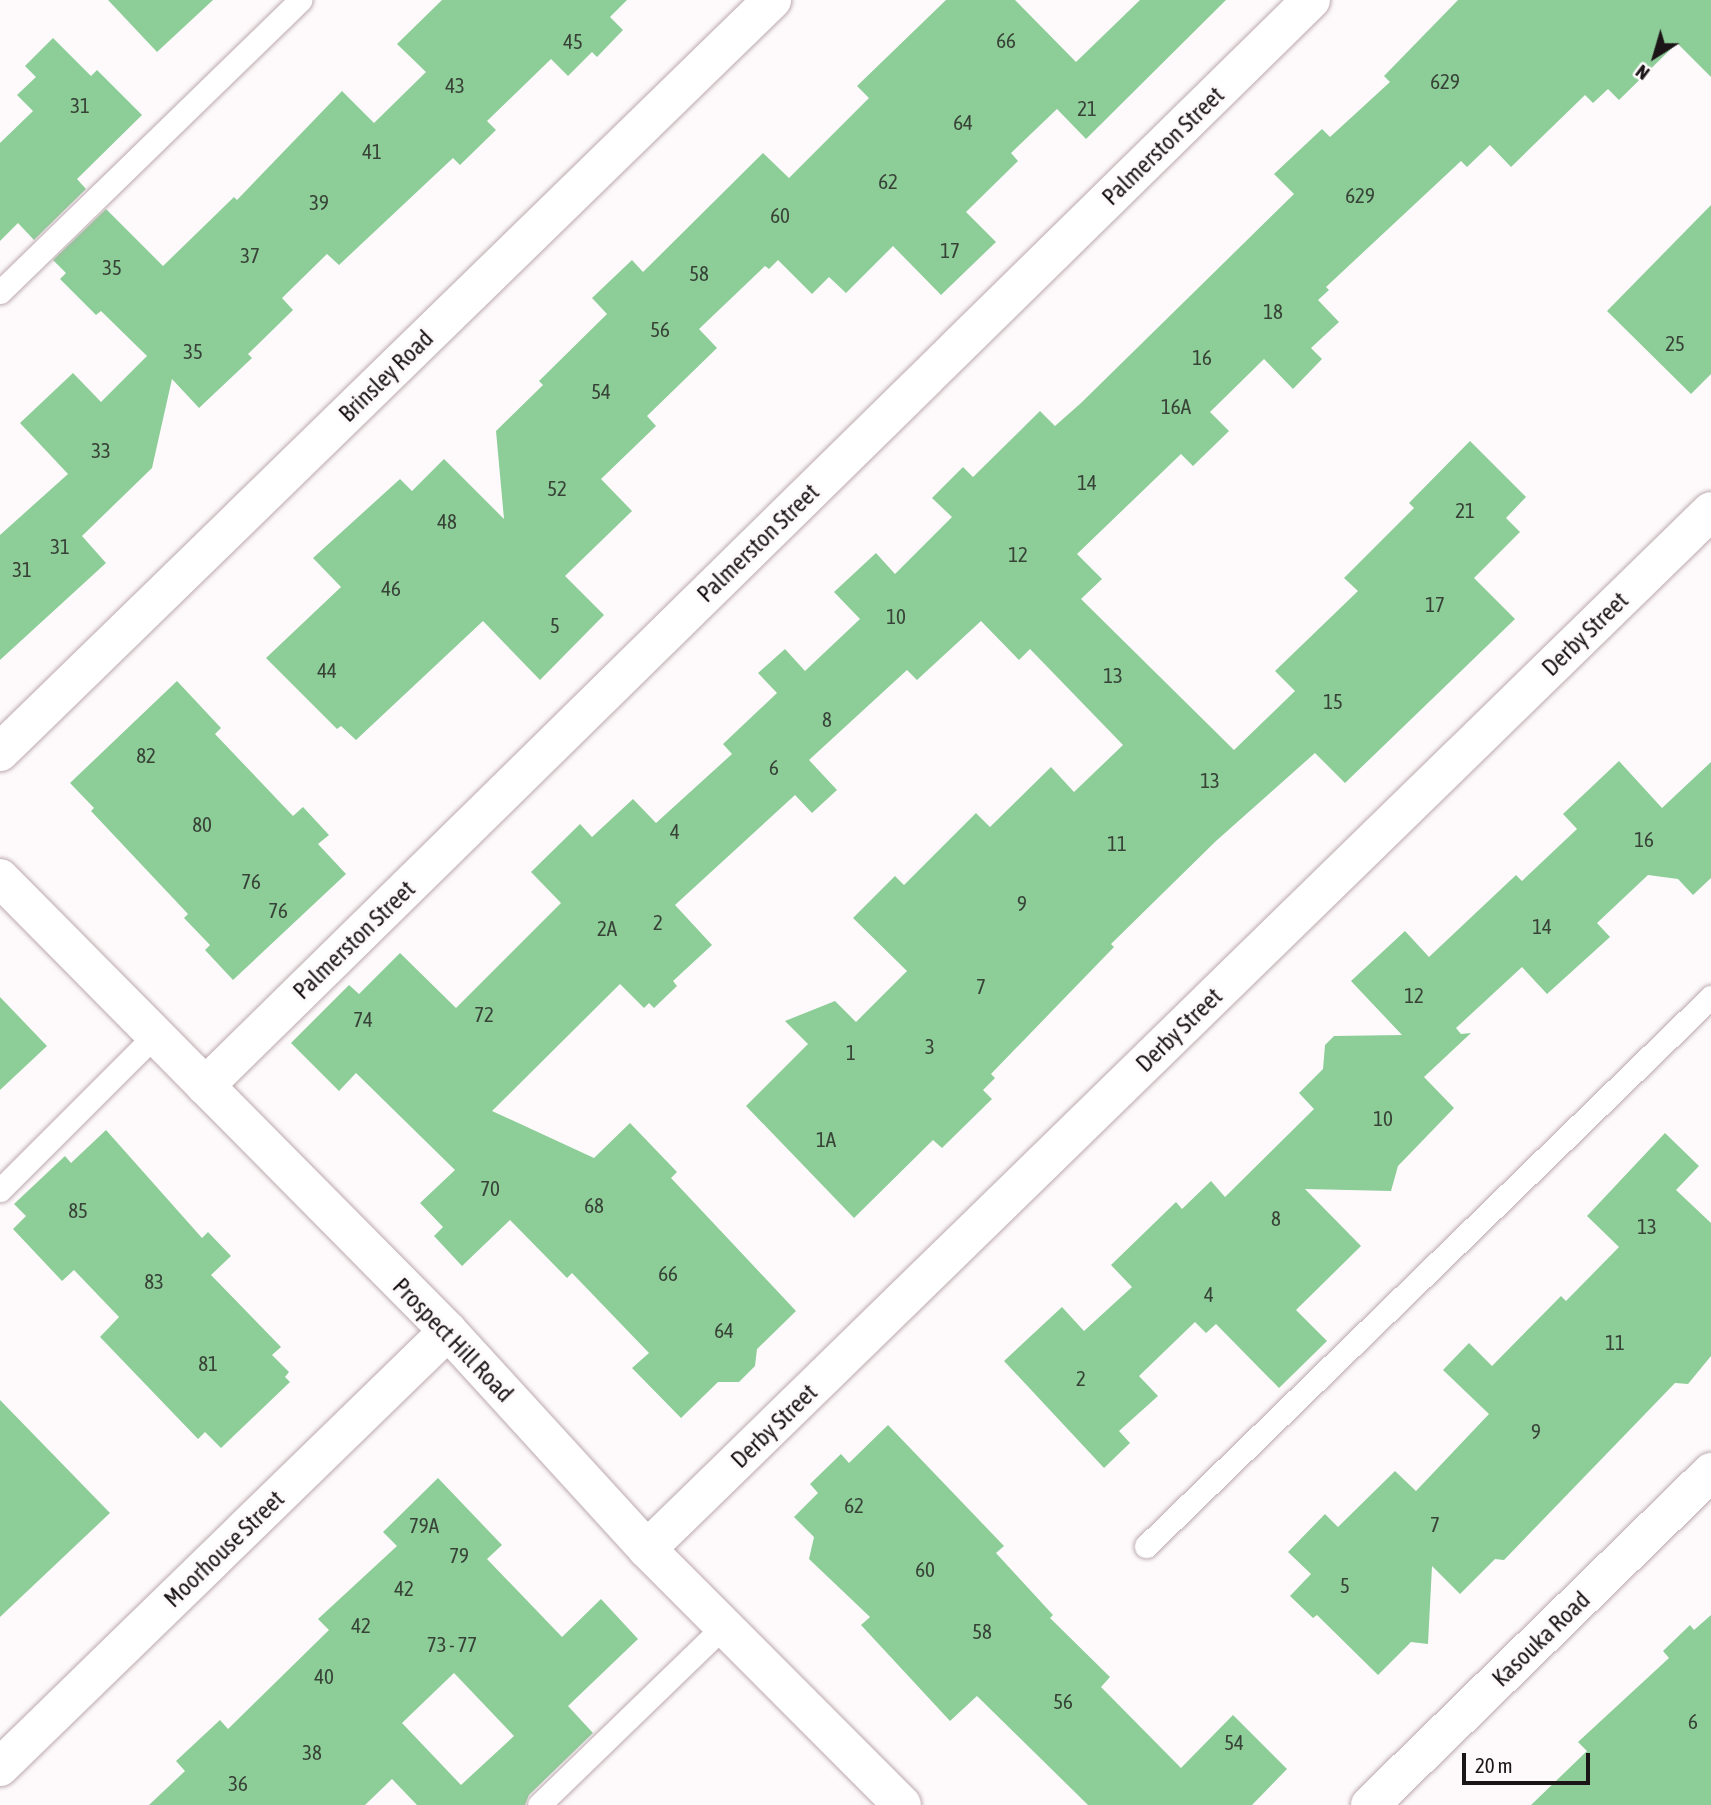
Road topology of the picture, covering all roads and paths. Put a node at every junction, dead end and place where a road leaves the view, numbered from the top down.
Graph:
1 (300, 0) edge
2 (772, 0) edge
3 (1311, 0) edge
4 (0, 292) edge
5 (1711, 511) edge
6 (0, 752) edge
7 (0, 878) edge
8 (1711, 997) edge
9 (155, 1035) junction
10 (205, 1086) junction
11 (0, 1190) edge
12 (448, 1332) junction
13 (1711, 1472) edge
14 (1146, 1546) dead end
15 (648, 1549) junction
16 (724, 1626) junction
17 (0, 1767) edge
18 (540, 1805) edge
19 (902, 1805) edge
20 (1370, 1805) edge

1 - 4 lane
2 - 6 street, Brinsley Road
3 - 10 street, Palmerston Street
5 - 15 street, Derby Street
7 - 9 street, Prospect Hill Road
8 - 14 lane
9 - 10 street, Prospect Hill Road
9 - 11 lane
10 - 12 street, Prospect Hill Road
12 - 15 street, Prospect Hill Road
12 - 17 street, Moorhouse Street
13 - 20 street, Kasouka Road
15 - 16 street, Prospect Hill Road
16 - 18 lane
16 - 19 street, Prospect Hill Road

